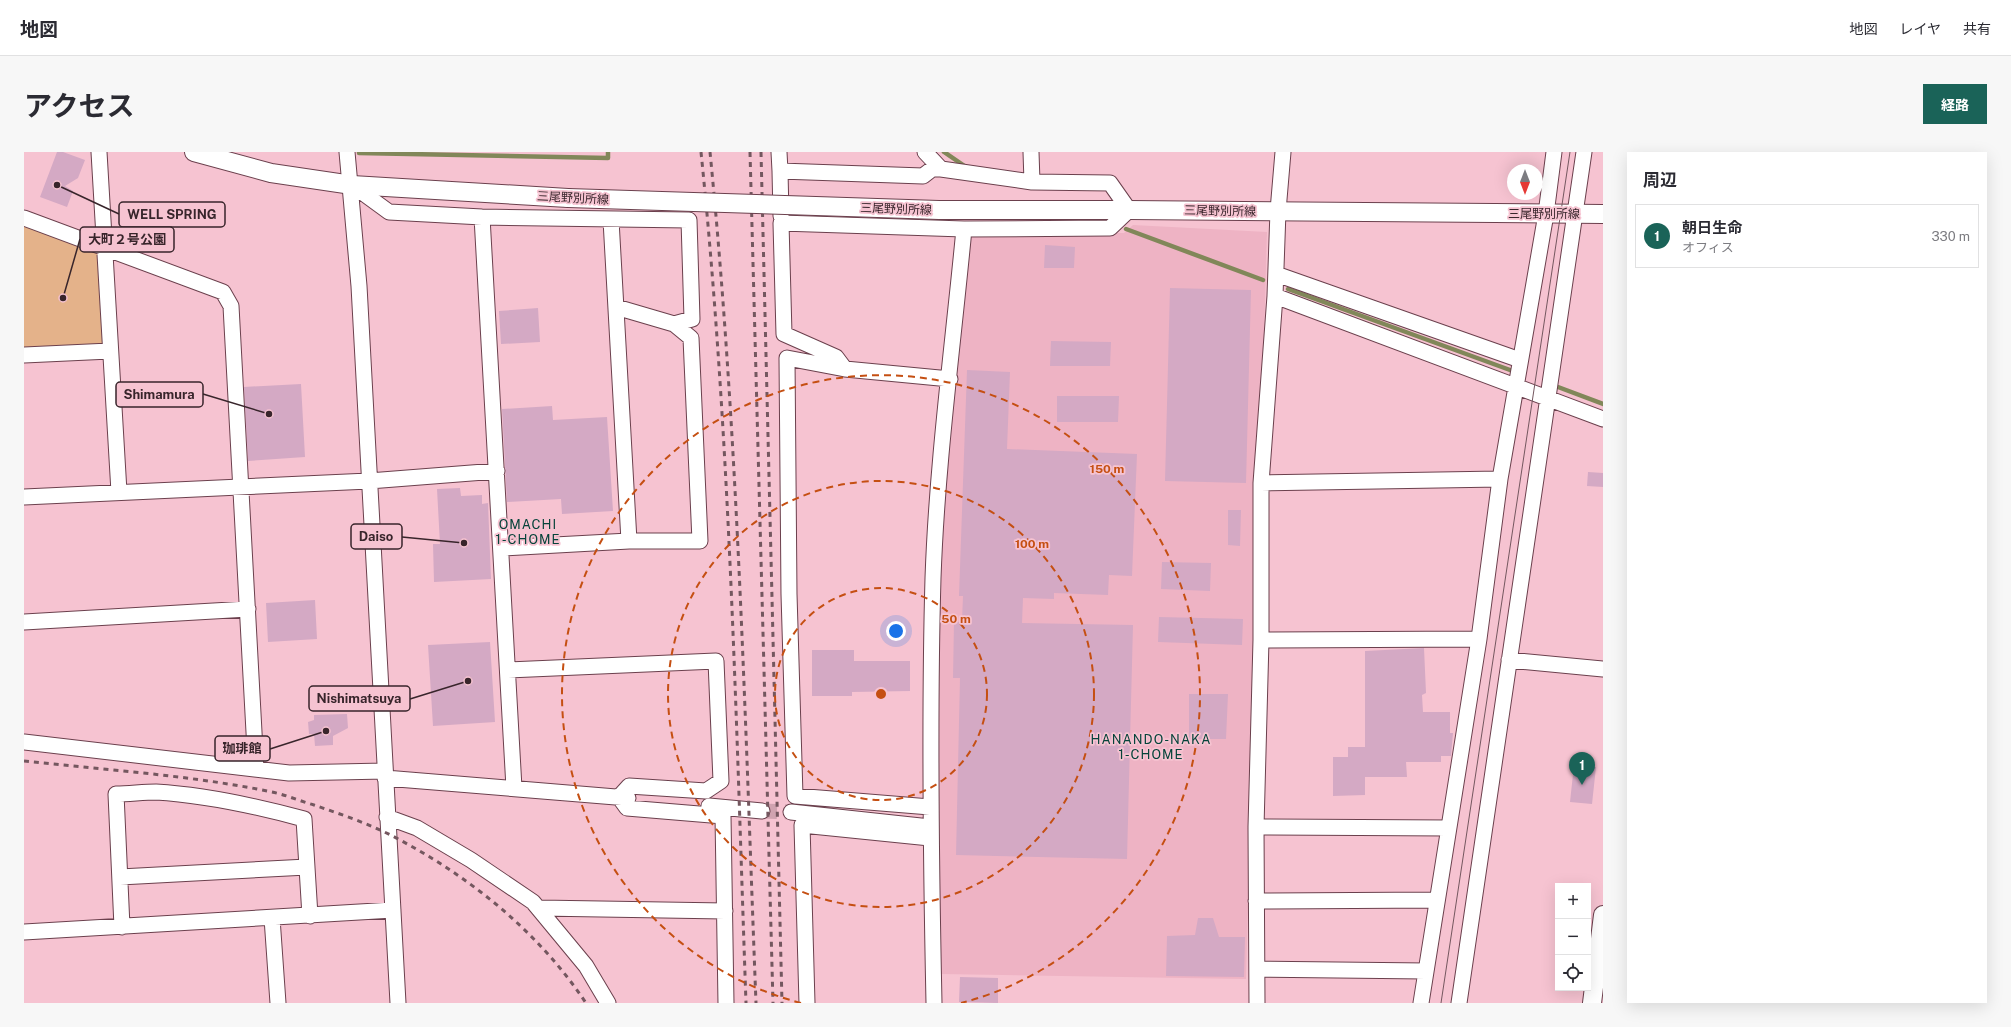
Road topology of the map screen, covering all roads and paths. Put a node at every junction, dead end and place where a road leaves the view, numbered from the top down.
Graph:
1 (99, 152) edge
2 (194, 152) edge
3 (347, 152) edge
4 (779, 152) edge
5 (924, 152) edge
6 (1031, 152) edge
7 (1284, 152) edge
8 (1554, 152) edge
9 (1584, 152) edge
10 (941, 169) junction
11 (780, 171) junction
12 (1032, 182) junction
13 (352, 185) junction
14 (1129, 210) junction
15 (1278, 211) junction
16 (1546, 214) junction
17 (1575, 214) junction
18 (1603, 214) edge
19 (482, 217) junction
20 (24, 218) edge
21 (611, 220) junction
22 (781, 223) junction
23 (964, 229) junction
24 (104, 248) junction
25 (1276, 274) junction
26 (1275, 296) junction
27 (616, 307) junction
28 (674, 324) junction
29 (110, 351) junction
30 (24, 355) edge
31 (1520, 360) junction
32 (845, 369) junction
33 (950, 379) junction
34 (1516, 387) junction
35 (1548, 398) junction
36 (1603, 419) edge
37 (497, 471) junction
38 (1500, 479) junction
39 (369, 481) junction
40 (1261, 483) junction
41 (242, 486) junction
42 (119, 492) junction
43 (24, 497) edge
44 (629, 541) junction
45 (501, 548) junction
46 (248, 609) junction
47 (24, 622) edge
48 (1479, 639) junction
49 (1261, 640) junction
50 (1510, 660) junction
51 (1603, 669) edge
52 (508, 670) junction
53 (24, 742) edge
54 (256, 769) junction
55 (385, 775) junction
56 (514, 788) junction
57 (619, 797) junction
58 (930, 808) junction
59 (762, 812) tunnel mouth
60 (791, 812) tunnel mouth
61 (388, 817) junction
62 (1256, 827) junction
63 (1449, 828) junction
64 (930, 832) junction
65 (307, 867) junction
66 (120, 877) junction
67 (1437, 900) junction
68 (1256, 901) junction
69 (538, 908) junction
70 (393, 910) junction
71 (725, 911) junction
72 (1603, 915) edge
73 (310, 916) junction
74 (272, 918) junction
75 (122, 927) junction
76 (24, 932) edge
77 (1257, 969) junction
78 (1426, 972) junction
79 (278, 1003) edge
80 (398, 1003) edge
81 (608, 1003) edge
82 (726, 1003) edge
83 (807, 1003) edge
84 (934, 1003) edge
85 (1257, 1003) edge
86 (1421, 1003) edge
87 (1459, 1003) edge
88 (1592, 1003) edge

1 - 24 street
2 - 13 main road, 三尾野別所線
3 - 13 street
4 - 11 street
5 - 10 street
6 - 12 street
7 - 15 street
8 - 16 street
9 - 17 street
10 - 11 street
10 - 12 street
11 - 22 street
12 - 14 street
13 - 14 main road, 三尾野別所線, bridge
13 - 19 street
13 - 39 street
14 - 15 main road, 三尾野別所線
14 - 23 street
15 - 16 main road, 三尾野別所線
15 - 25 street
16 - 17 main road, 三尾野別所線
16 - 31 street
17 - 18 main road, 三尾野別所線
17 - 35 street
19 - 21 street
19 - 37 street
20 - 24 street
21 - 27 street
21 - 28 street
22 - 23 street
22 - 32 street
23 - 33 street
24 - 29 street
24 - 41 street
25 - 26 street
25 - 31 street
26 - 34 street
26 - 40 street
27 - 28 street
27 - 44 street
28 - 44 street
29 - 30 street
29 - 42 street
31 - 34 street
32 - 33 street
32 - 58 street
33 - 58 street
34 - 35 street
34 - 38 street
35 - 36 street
35 - 50 street
37 - 39 street
37 - 45 street
38 - 40 street
38 - 48 street
39 - 41 street
39 - 55 street
40 - 49 street
41 - 42 street
41 - 46 street
42 - 43 street
44 - 45 street
45 - 52 street
46 - 47 street
46 - 54 street
48 - 49 street
48 - 63 street
49 - 62 street
50 - 51 street
50 - 87 street
52 - 56 street
52 - 57 street
53 - 54 street
54 - 55 street
55 - 56 street
55 - 61 street
56 - 57 street
57 - 59 street
57 - 71 street
58 - 64 street
60 - 64 street
61 - 69 street
61 - 70 street
62 - 63 street
62 - 68 street
63 - 67 street
64 - 83 street
64 - 84 street
65 - 66 street
65 - 66 street
65 - 73 street
66 - 75 street
67 - 68 street
67 - 78 street
68 - 77 street
69 - 71 street
69 - 81 street
70 - 73 street
70 - 80 street
71 - 82 street
72 - 88 main road
73 - 74 street
74 - 75 street
74 - 79 street
75 - 76 street
77 - 78 street
77 - 85 street
78 - 86 street

